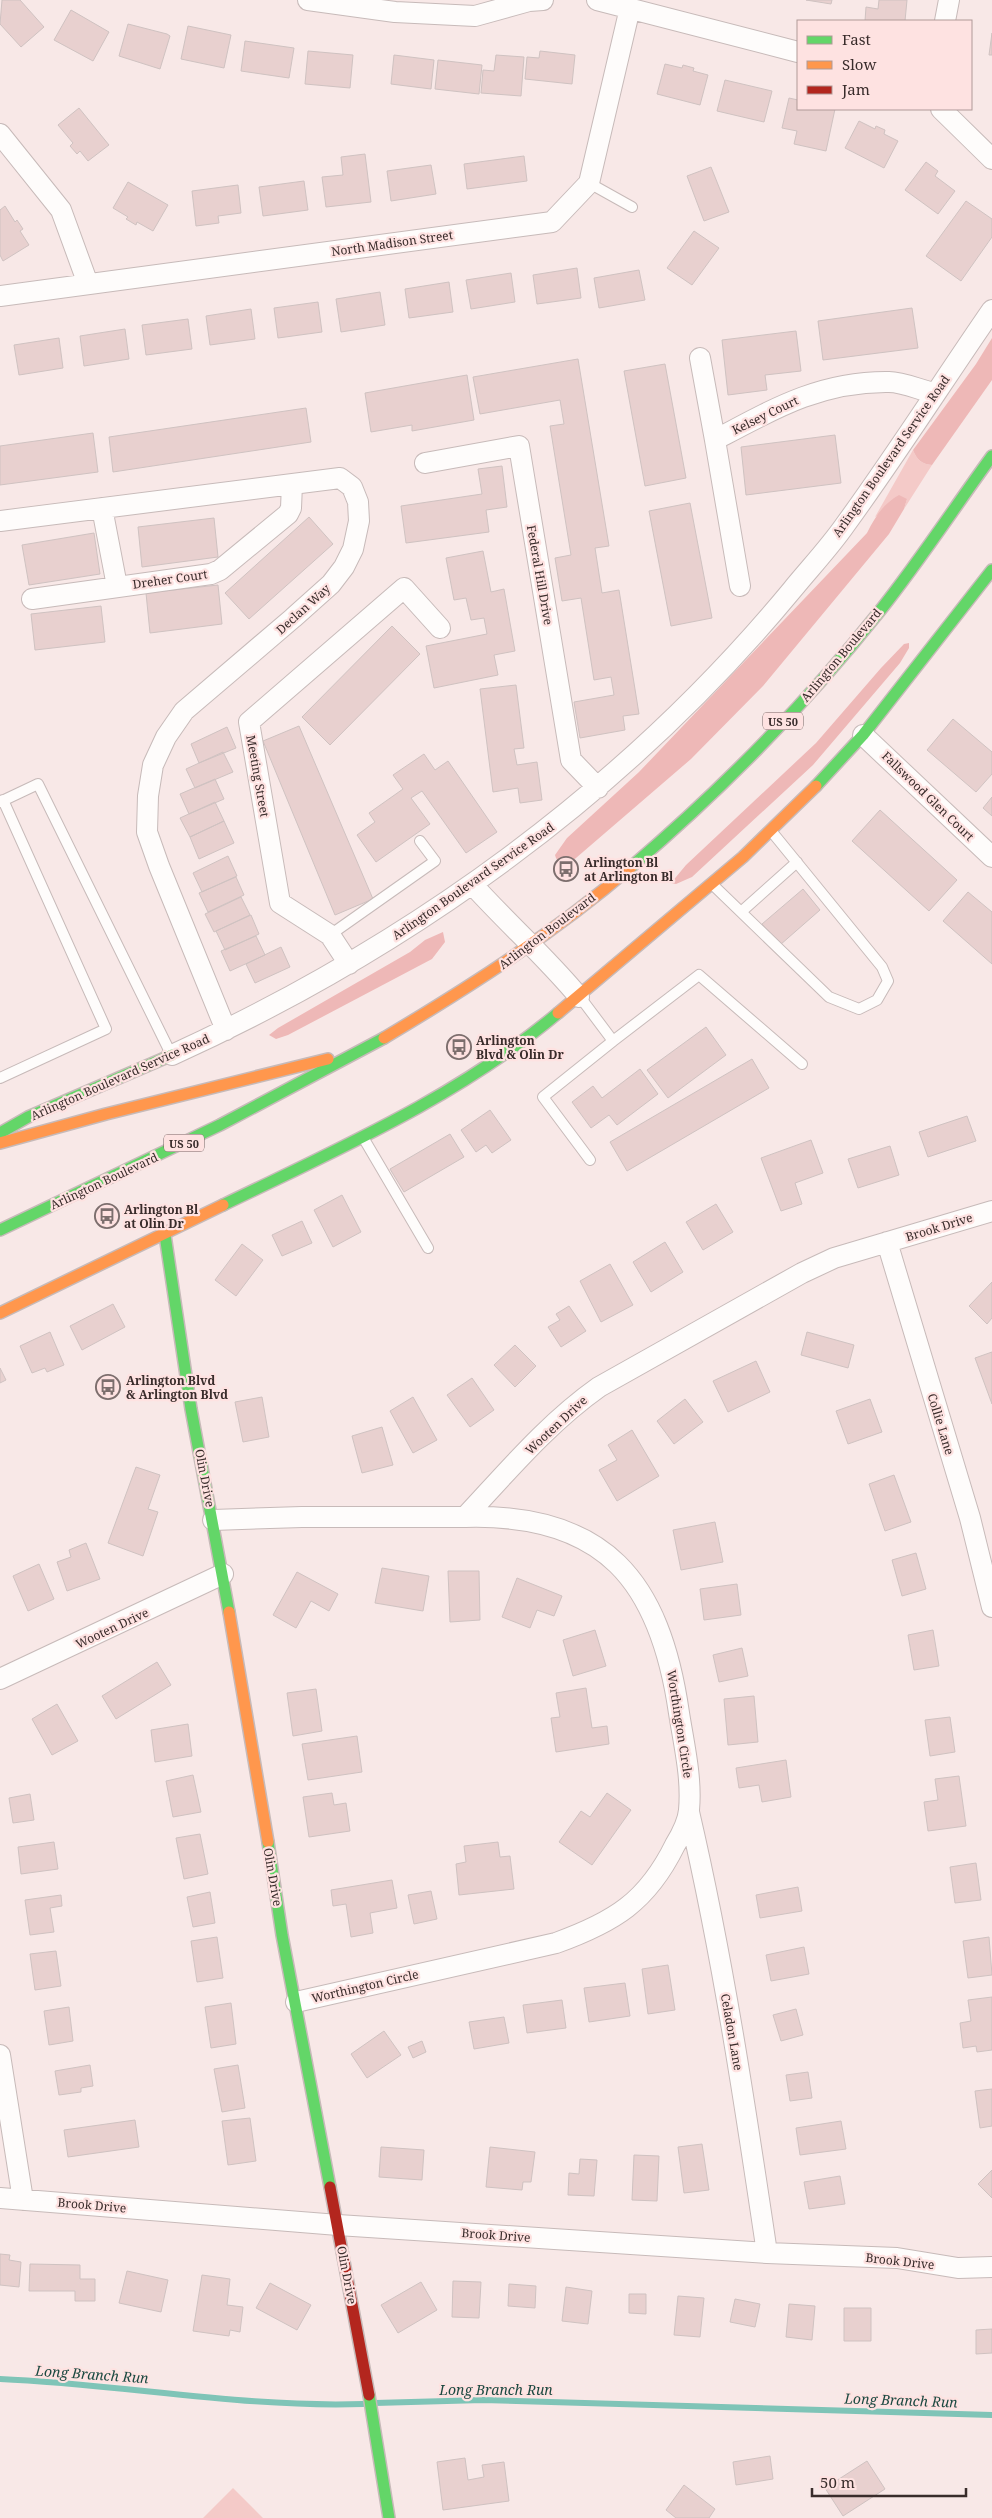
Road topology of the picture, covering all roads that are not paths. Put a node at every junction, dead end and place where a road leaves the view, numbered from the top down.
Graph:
1 (308, 0) edge
2 (543, 0) edge
3 (597, 0) edge
4 (949, 0) edge
5 (396, 6) edge
6 (630, 8) junction
7 (946, 20) edge
8 (797, 52) edge
9 (942, 110) edge
10 (0, 134) edge
11 (992, 159) edge
12 (589, 183) junction
13 (632, 207) dead end
14 (88, 284) junction
15 (0, 296) edge
16 (992, 310) edge
17 (700, 358) dead end
18 (934, 393) junction
19 (715, 440) junction
20 (992, 456) edge
21 (425, 463) dead end
22 (292, 484) junction
23 (102, 508) junction
24 (0, 521) edge
25 (992, 570) edge
26 (117, 586) junction
27 (740, 586) dead end
28 (32, 599) dead end
29 (440, 628) dead end
30 (863, 735) junction
31 (598, 788) junction
32 (1, 801) edge
33 (771, 832) junction
34 (420, 842) dead end
35 (992, 857) edge
36 (797, 862) junction
37 (472, 884) junction
38 (712, 884) junction
39 (741, 912) junction
40 (330, 935) junction
41 (531, 945) junction
42 (349, 964) junction
43 (579, 997) junction
44 (226, 1030) junction
45 (613, 1041) junction
46 (366, 1050) junction
47 (172, 1055) junction
48 (802, 1064) dead end
49 (0, 1078) edge
50 (0, 1133) edge
51 (364, 1138) junction
52 (0, 1143) edge
53 (590, 1160) dead end
54 (992, 1211) edge
55 (0, 1230) edge
56 (165, 1235) junction
57 (887, 1242) junction
58 (428, 1248) dead end
59 (0, 1313) edge
60 (465, 1517) junction
61 (213, 1520) junction
62 (223, 1574) junction
63 (992, 1607) edge
64 (0, 1680) edge
65 (689, 1812) junction
66 (296, 2002) junction
67 (0, 2055) edge
68 (0, 2198) edge
69 (23, 2200) junction
70 (338, 2225) junction
71 (767, 2253) junction
72 (992, 2267) edge
73 (389, 2518) edge

1 - 5 street
2 - 5 street
3 - 6 street
4 - 7 street
6 - 8 street
6 - 12 street
9 - 11 street
10 - 14 street
12 - 13 lane
12 - 14 street, North Madison Street
14 - 15 street, North Madison Street
16 - 18 street, Arlington Boulevard Service Road
17 - 19 street, Kelsey Court
18 - 19 street, Kelsey Court
18 - 31 street, Arlington Boulevard Service Road
19 - 27 street, Kelsey Court
20 - 41 main road, Arlington Boulevard / US 50
21 - 31 street, Federal Hill Drive
22 - 23 street, Declan Way
22 - 26 street, Dreher Court
22 - 44 street, Declan Way
23 - 24 street, Declan Way
23 - 26 street
25 - 30 main road
26 - 28 street, Dreher Court
29 - 40 street, Meeting Street
30 - 33 main road
30 - 35 street, Fallswood Glen Court
31 - 37 street, Arlington Boulevard Service Road
32 - 47 lane
32 - 49 lane
33 - 36 lane
33 - 38 main road
34 - 40 lane
36 - 39 lane
36 - 39 lane
37 - 41 street
37 - 42 street, Arlington Boulevard Service Road
38 - 39 lane
38 - 43 main road
40 - 42 street, Meeting Street
41 - 43 street
41 - 46 main road, Arlington Boulevard / US 50
42 - 44 street, Arlington Boulevard Service Road
43 - 45 lane
43 - 51 main road
44 - 47 street, Arlington Boulevard Service Road
45 - 48 lane
45 - 53 lane
46 - 52 main road
46 - 55 main road, Arlington Boulevard / US 50
47 - 50 main road, Arlington Boulevard Service Road
51 - 56 main road
51 - 58 lane
54 - 57 street, Brook Drive
56 - 59 main road
56 - 61 main road, Olin Drive
57 - 60 street, Wooten Drive
57 - 63 street, Collie Lane
60 - 61 street
60 - 65 street, Worthington Circle
61 - 62 main road, Olin Drive
62 - 64 street, Wooten Drive
62 - 66 main road, Olin Drive
65 - 66 street, Worthington Circle
65 - 71 street, Celadon Lane
66 - 70 main road, Olin Drive
67 - 69 street
68 - 69 street, Brook Drive
69 - 70 street, Brook Drive
70 - 71 street, Brook Drive
70 - 73 main road, Olin Drive
71 - 72 street, Brook Drive

